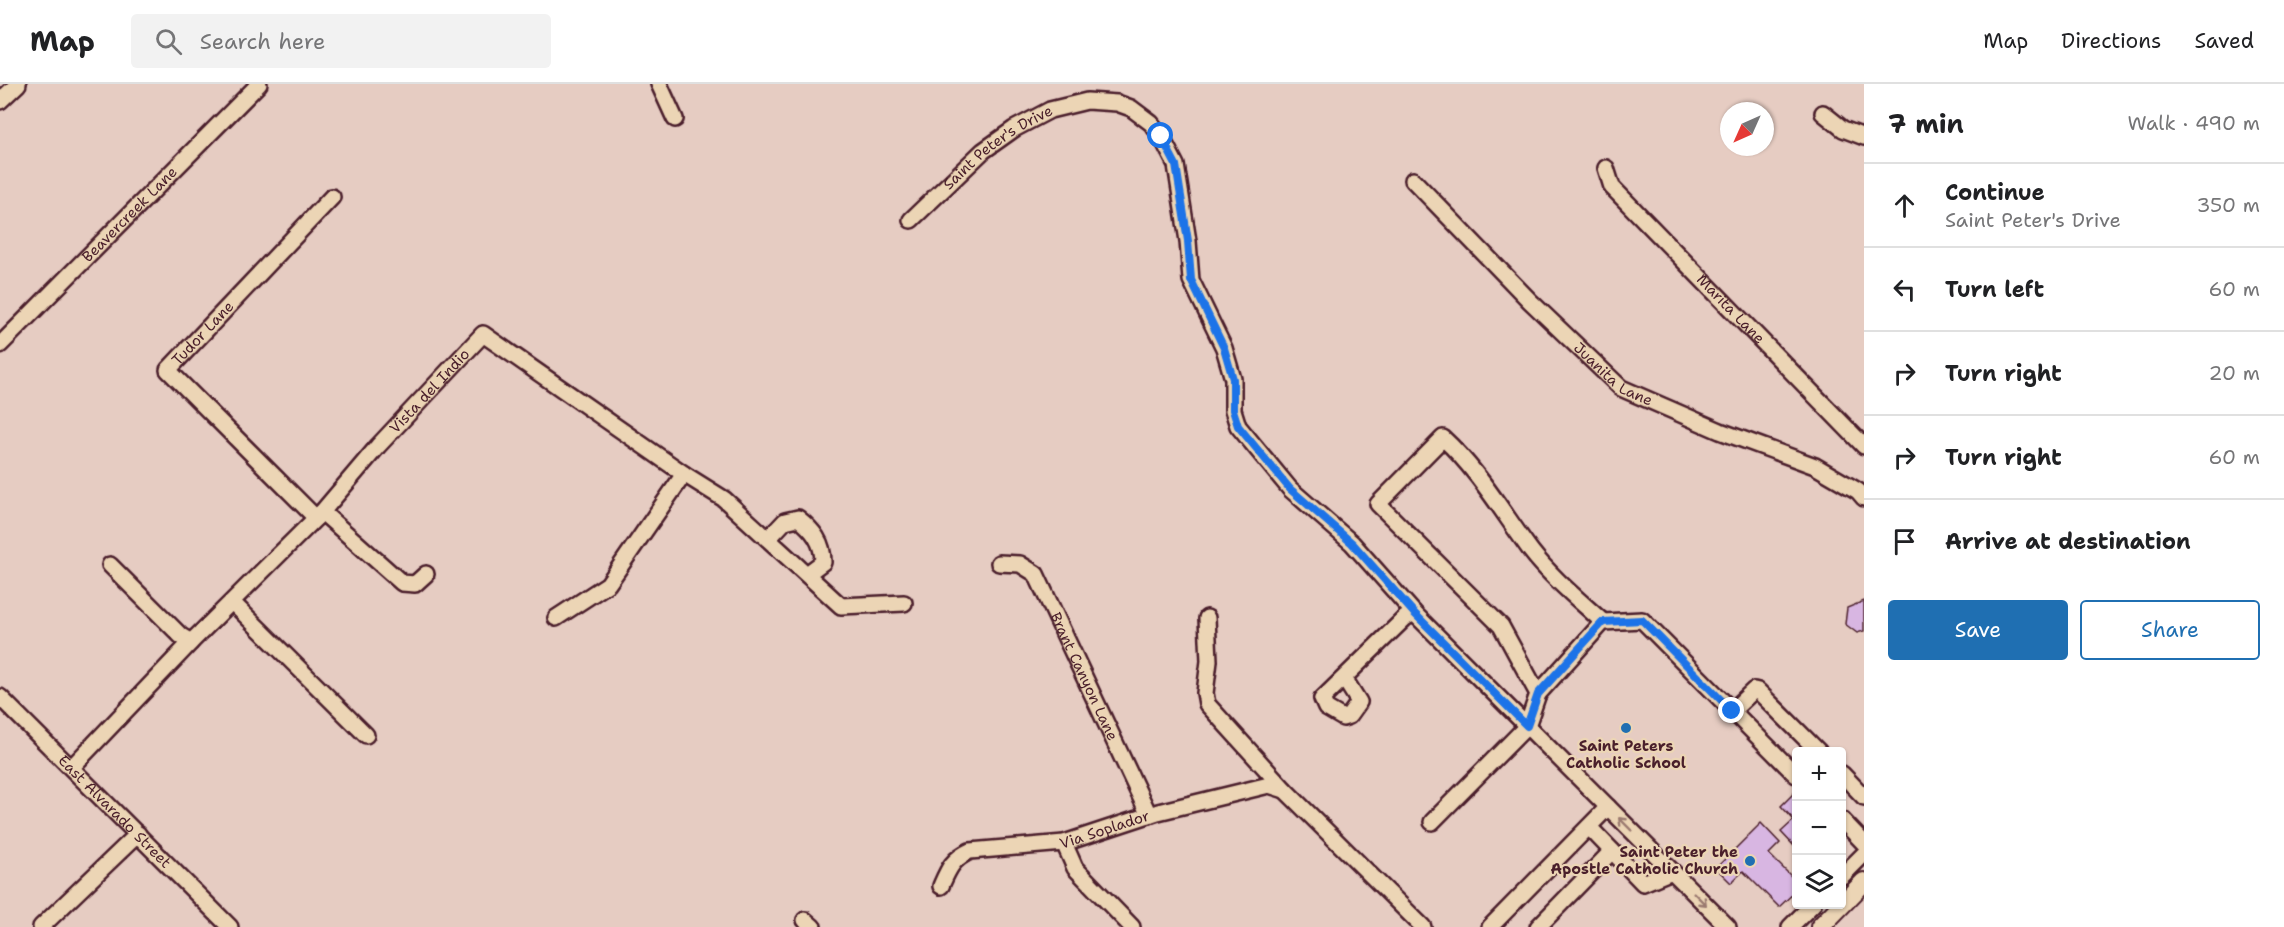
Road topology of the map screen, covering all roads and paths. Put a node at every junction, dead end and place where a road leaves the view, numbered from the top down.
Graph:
1 (18, 84) edge
2 (260, 84) edge
3 (659, 84) edge
4 (0, 101) edge
5 (1823, 113) dead end
6 (675, 119) dead end
7 (1864, 137) edge
8 (1606, 168) dead end
9 (1413, 180) dead end
10 (332, 197) dead end
11 (911, 220) dead end
12 (0, 345) edge
13 (1864, 446) edge
14 (684, 474) junction
15 (1864, 498) edge
16 (319, 515) junction
17 (768, 539) junction
18 (999, 562) dead end
19 (111, 565) dead end
20 (426, 574) dead end
21 (807, 574) junction
22 (232, 602) junction
23 (904, 603) dead end
24 (1414, 613) junction
25 (556, 618) dead end
26 (1207, 618) dead end
27 (1603, 622) junction
28 (191, 642) junction
29 (1344, 678) dead end
30 (1538, 694) junction
31 (0, 697) edge
32 (1732, 711) junction
33 (1527, 726) junction
34 (366, 735) dead end
35 (1814, 747) edge
36 (72, 767) junction
37 (1792, 770) edge
38 (1846, 778) edge
39 (1285, 790) junction
40 (1864, 797) edge
41 (1608, 807) junction
42 (1149, 815) junction
43 (1432, 822) dead end
44 (1846, 824) edge
45 (1589, 827) junction
46 (138, 834) junction
47 (1064, 843) junction
48 (1864, 843) edge
49 (1612, 850) junction
50 (1864, 854) edge
51 (1672, 871) junction
52 (1846, 872) edge
53 (1864, 882) edge
54 (941, 886) dead end
55 (1808, 909) edge
56 (41, 927) edge
57 (230, 927) edge
58 (1132, 927) edge
59 (1423, 927) edge
60 (1490, 927) edge
61 (1538, 927) edge
62 (1728, 927) edge
63 (1790, 927) edge
64 (1820, 927) edge

1 - 4 street
2 - 12 street, Beavercreek Lane
3 - 6 street
5 - 7 street
8 - 13 street, Marita Lane
9 - 15 street, Juanita Lane
10 - 16 street, Tudor Lane
11 - 24 street, Saint Peter's Drive
14 - 16 street, Vista del Indio
14 - 17 street
14 - 25 street
16 - 20 street
16 - 22 street, Vista del Indio
17 - 21 street
17 - 21 street
18 - 42 street, Brant Canyon Lane
19 - 28 street
21 - 23 street
22 - 28 street, Vista del Indio
22 - 34 street
24 - 29 street
24 - 33 street, Saint Peter's Drive
26 - 39 street
27 - 30 street
27 - 30 street
27 - 32 street
28 - 36 street, Vista del Indio
30 - 33 street
31 - 36 street, East Alvarado Street
32 - 35 street
32 - 37 street
33 - 41 street, Saint Peter's Drive
33 - 43 street
36 - 46 street, East Alvarado Street
38 - 40 street
39 - 42 street, Via Soplador
39 - 59 street
41 - 45 street
51 -> 41 street, Saint Peter's Drive
42 - 47 street, Via Soplador
44 - 48 street
45 - 49 street
45 - 60 street
46 - 56 street
46 - 57 street, East Alvarado Street
47 - 54 street, Via Soplador
47 - 58 street
49 - 51 street
49 - 61 street
50 - 52 street
51 -> 62 street, Saint Peter's Drive
53 - 64 main road
55 - 63 street

